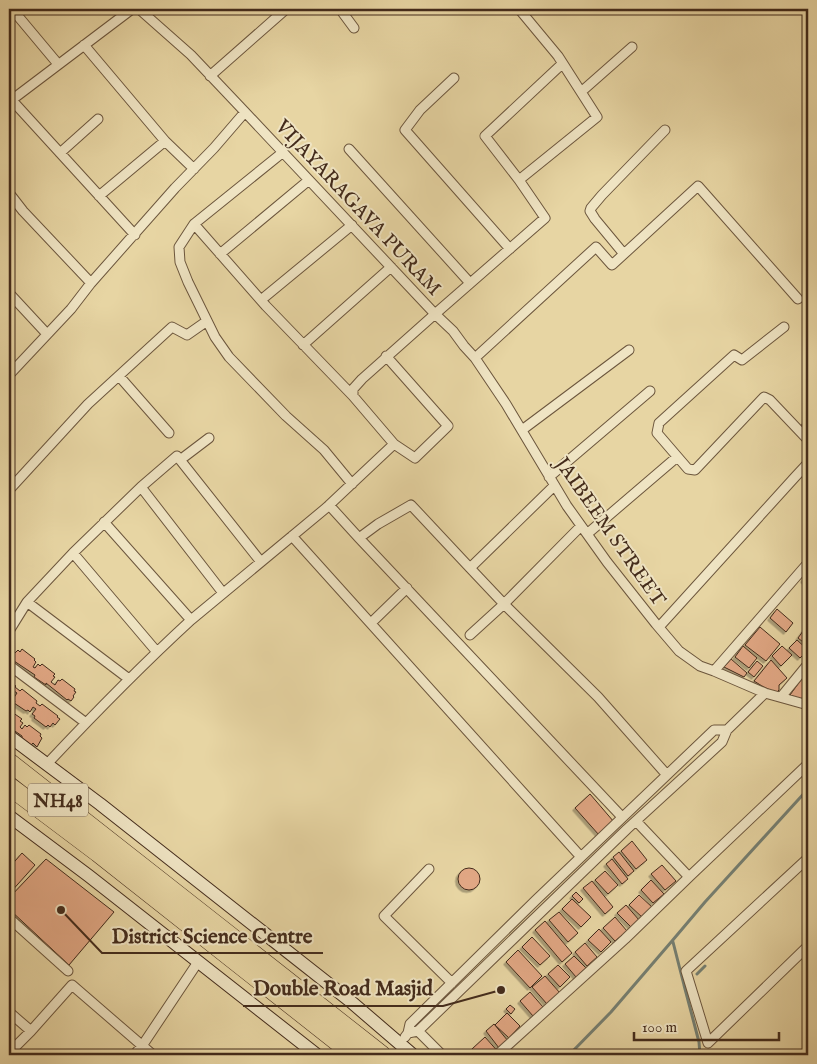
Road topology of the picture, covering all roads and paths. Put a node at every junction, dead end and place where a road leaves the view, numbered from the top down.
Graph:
1 (12, 9) edge
2 (132, 9) edge
3 (139, 9) edge
4 (286, 9) edge
5 (340, 9) edge
6 (518, 9) edge
7 (354, 28) dead end
8 (84, 45) junction
9 (632, 47) dead end
10 (58, 64) junction
11 (562, 64) junction
12 (210, 76) junction
13 (454, 78) dead end
14 (581, 92) junction
15 (10, 99) edge
16 (244, 112) junction
17 (98, 119) dead end
18 (665, 130) dead end
19 (165, 141) junction
20 (349, 148) dead end
21 (60, 152) junction
22 (282, 153) junction
23 (194, 170) junction
24 (308, 180) junction
25 (519, 180) junction
26 (9, 193) edge
27 (99, 196) junction
28 (194, 224) junction
29 (352, 226) junction
30 (135, 235) junction
31 (510, 249) junction
32 (220, 254) junction
33 (624, 254) junction
34 (391, 267) junction
35 (470, 283) junction
36 (90, 284) junction
37 (9, 293) edge
38 (798, 299) dead end
39 (261, 300) junction
40 (435, 314) junction
41 (207, 320) junction
42 (784, 326) dead end
43 (47, 334) junction
44 (303, 345) junction
45 (629, 350) dead end
46 (386, 356) junction
47 (475, 358) junction
48 (9, 375) edge
49 (119, 376) junction
50 (650, 391) dead end
51 (354, 397) junction
52 (522, 430) junction
53 (168, 433) dead end
54 (209, 438) dead end
55 (808, 440) edge
56 (394, 444) junction
57 (677, 457) junction
58 (180, 460) junction
59 (808, 463) edge
60 (549, 477) junction
61 (352, 484) junction
62 (554, 486) junction
63 (141, 487) junction
64 (9, 490) edge
65 (329, 504) junction
66 (104, 522) junction
67 (584, 530) junction
68 (292, 536) junction
69 (359, 538) junction
70 (73, 553) junction
71 (261, 562) junction
72 (808, 563) edge
73 (470, 568) junction
74 (408, 588) junction
75 (223, 594) junction
76 (27, 602) junction
77 (504, 604) junction
78 (191, 620) junction
79 (371, 623) junction
80 (659, 627) junction
81 (9, 631) edge
82 (470, 635) dead end
83 (157, 652) junction
84 (808, 664) edge
85 (9, 665) edge
86 (714, 670) junction
87 (129, 679) junction
88 (765, 693) junction
89 (781, 697) junction
90 (808, 706) edge
91 (86, 723) junction
92 (727, 730) junction
93 (9, 736) edge
94 (9, 762) edge
95 (47, 764) junction
96 (808, 764) edge
97 (667, 775) junction
98 (9, 786) edge
99 (9, 816) edge
100 (622, 817) junction
101 (636, 821) junction
102 (102, 846) junction
103 (581, 857) junction
104 (808, 858) edge
105 (430, 869) dead end
106 (689, 878) junction
107 (9, 918) edge
108 (808, 946) edge
109 (198, 962) junction
110 (68, 971) dead end
111 (452, 983) junction
112 (9, 1012) edge
113 (31, 1031) junction
114 (418, 1031) junction
115 (408, 1033) junction
116 (399, 1044) junction
117 (142, 1046) junction
118 (9, 1052) edge
119 (134, 1055) edge
120 (153, 1055) edge
121 (317, 1055) edge
122 (354, 1055) edge
123 (382, 1055) edge
124 (413, 1055) edge
125 (442, 1055) edge
126 (497, 1055) edge

1 - 10 street
2 - 8 street
3 - 12 street, VIJAYARAGAVA PURAM
4 - 12 street
5 - 7 street
6 - 11 street
8 - 10 street
8 - 19 street
9 - 14 street
10 - 15 street
11 - 14 street
11 - 25 street
12 - 16 street, VIJAYARAGAVA PURAM
13 - 31 street
14 - 25 street
15 - 21 street
16 - 22 street, VIJAYARAGAVA PURAM
16 - 23 street
17 - 21 street
18 - 33 street
19 - 23 street
19 - 27 street
20 - 35 street
21 - 27 street
22 - 24 street, VIJAYARAGAVA PURAM
22 - 28 street
23 - 30 street
24 - 29 street, VIJAYARAGAVA PURAM
24 - 32 street
25 - 31 street
26 - 36 street
27 - 30 street
28 - 32 street
28 - 41 street
29 - 34 street, VIJAYARAGAVA PURAM
29 - 39 street
30 - 36 street
31 - 35 street
32 - 39 street
33 - 38 street
33 - 47 street
34 - 40 street, VIJAYARAGAVA PURAM
34 - 44 street
35 - 40 street
36 - 43 street
37 - 43 street
39 - 44 street
40 - 46 street, VIJAYARAGAVA PURAM
40 - 47 street, JAIBEEM STREET
41 - 49 street
41 - 61 street
42 - 57 street
43 - 48 street
44 - 51 street
45 - 52 street
46 - 51 street, VIJAYARAGAVA PURAM
46 - 56 street
47 - 52 street, JAIBEEM STREET
49 - 53 street
49 - 64 street
50 - 60 street
51 - 56 street
52 - 60 street, JAIBEEM STREET
54 - 58 street
55 - 57 street
56 - 61 street
57 - 67 street
58 - 63 street
58 - 71 street
59 - 80 street
60 - 62 street, JAIBEEM STREET
61 - 65 street
62 - 67 street, JAIBEEM STREET
62 - 73 street
63 - 66 street
63 - 75 street
65 - 68 street
65 - 69 street
66 - 70 street
66 - 78 street
67 - 77 street
67 - 80 street, JAIBEEM STREET
68 - 71 street
68 - 79 street
69 - 73 street
69 - 74 street
70 - 76 street
70 - 83 street
71 - 75 street
72 - 86 street
73 - 77 street
74 - 79 street
74 - 100 street
75 - 78 street
76 - 81 street
76 - 87 street
77 - 82 street
77 - 97 street
78 - 83 street
79 - 103 street
80 - 86 street, JAIBEEM STREET
83 - 87 street
84 - 89 street
85 - 91 street
86 - 88 street, JAIBEEM STREET
87 - 91 street
88 - 89 street, JAIBEEM STREET
88 - 92 street
89 - 90 street, JAIBEEM STREET
91 - 95 street
92 - 97 street
92 - 101 street
93 - 95 main road
94 - 102 highway, NH48
95 - 116 main road
96 - 106 street
97 - 100 street
98 - 102 highway, NH48
99 - 109 main road
100 - 103 street
101 - 106 street
101 - 114 street
102 - 122 highway, NH48
102 - 123 highway, NH48
103 - 111 street
104 - 108 street
105 - 111 street
106 - 126 street
107 - 110 street
109 - 117 street
109 - 121 main road
111 - 115 street
112 - 113 street
113 - 117 street
113 - 118 street
114 - 115 street
114 - 125 street
115 - 116 street
116 - 124 main road
117 - 119 street
117 - 120 street

